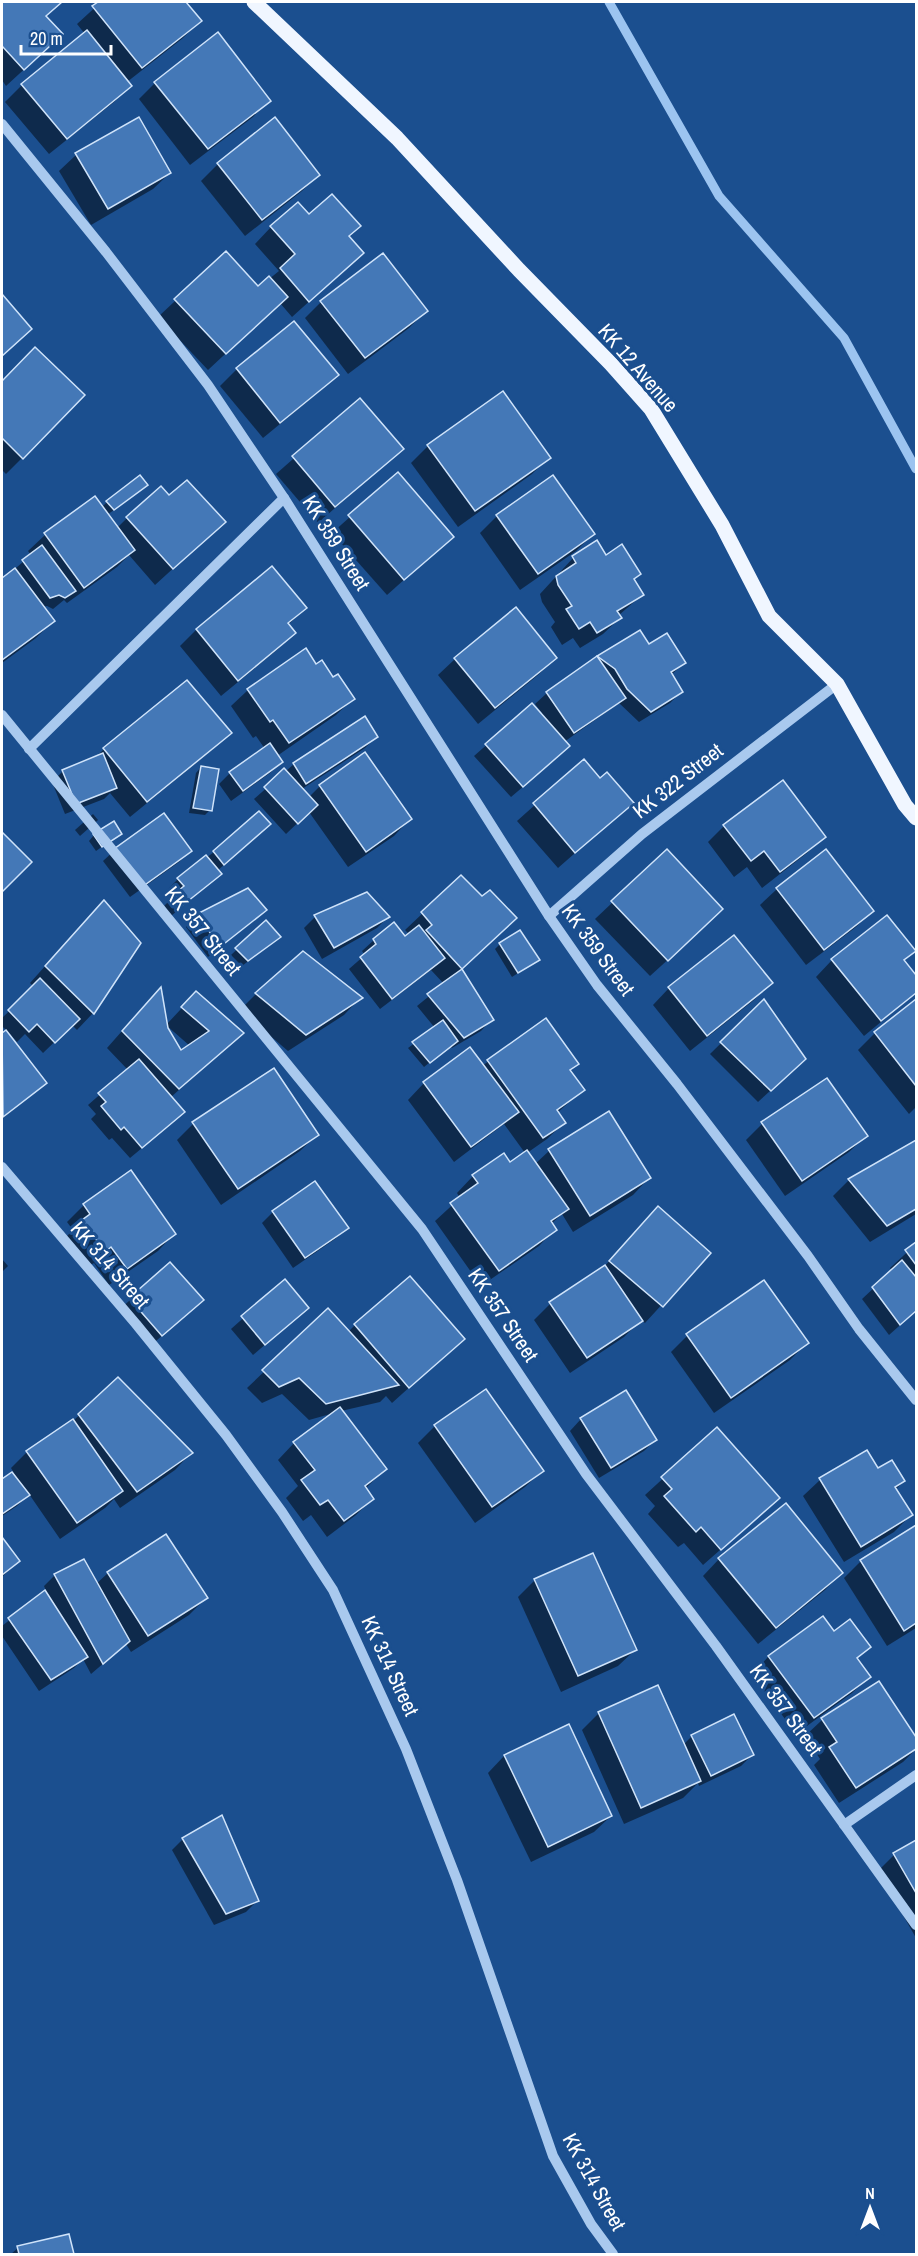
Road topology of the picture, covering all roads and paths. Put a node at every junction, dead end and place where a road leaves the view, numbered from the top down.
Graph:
1 (254, 2) edge
2 (2, 124) edge
3 (284, 498) junction
4 (837, 684) junction
5 (2, 715) edge
6 (29, 749) junction
7 (916, 818) edge
8 (549, 916) junction
9 (2, 1167) edge
10 (916, 1400) edge
11 (916, 1774) edge
12 (844, 1825) junction
13 (916, 1925) edge
14 (613, 2254) edge

1 - 4 main road, KK 12 Avenue
2 - 3 street, KK 359 Street
3 - 6 street, KK 359 Street
3 - 8 street, KK 359 Street
4 - 7 main road, KK 12 Avenue
4 - 8 street, KK 322 Street
5 - 6 street, KK 357 Street
6 - 12 street, KK 357 Street
8 - 10 street, KK 359 Street
9 - 14 street, KK 314 Street
11 - 12 street
12 - 13 street, KK 357 Street

